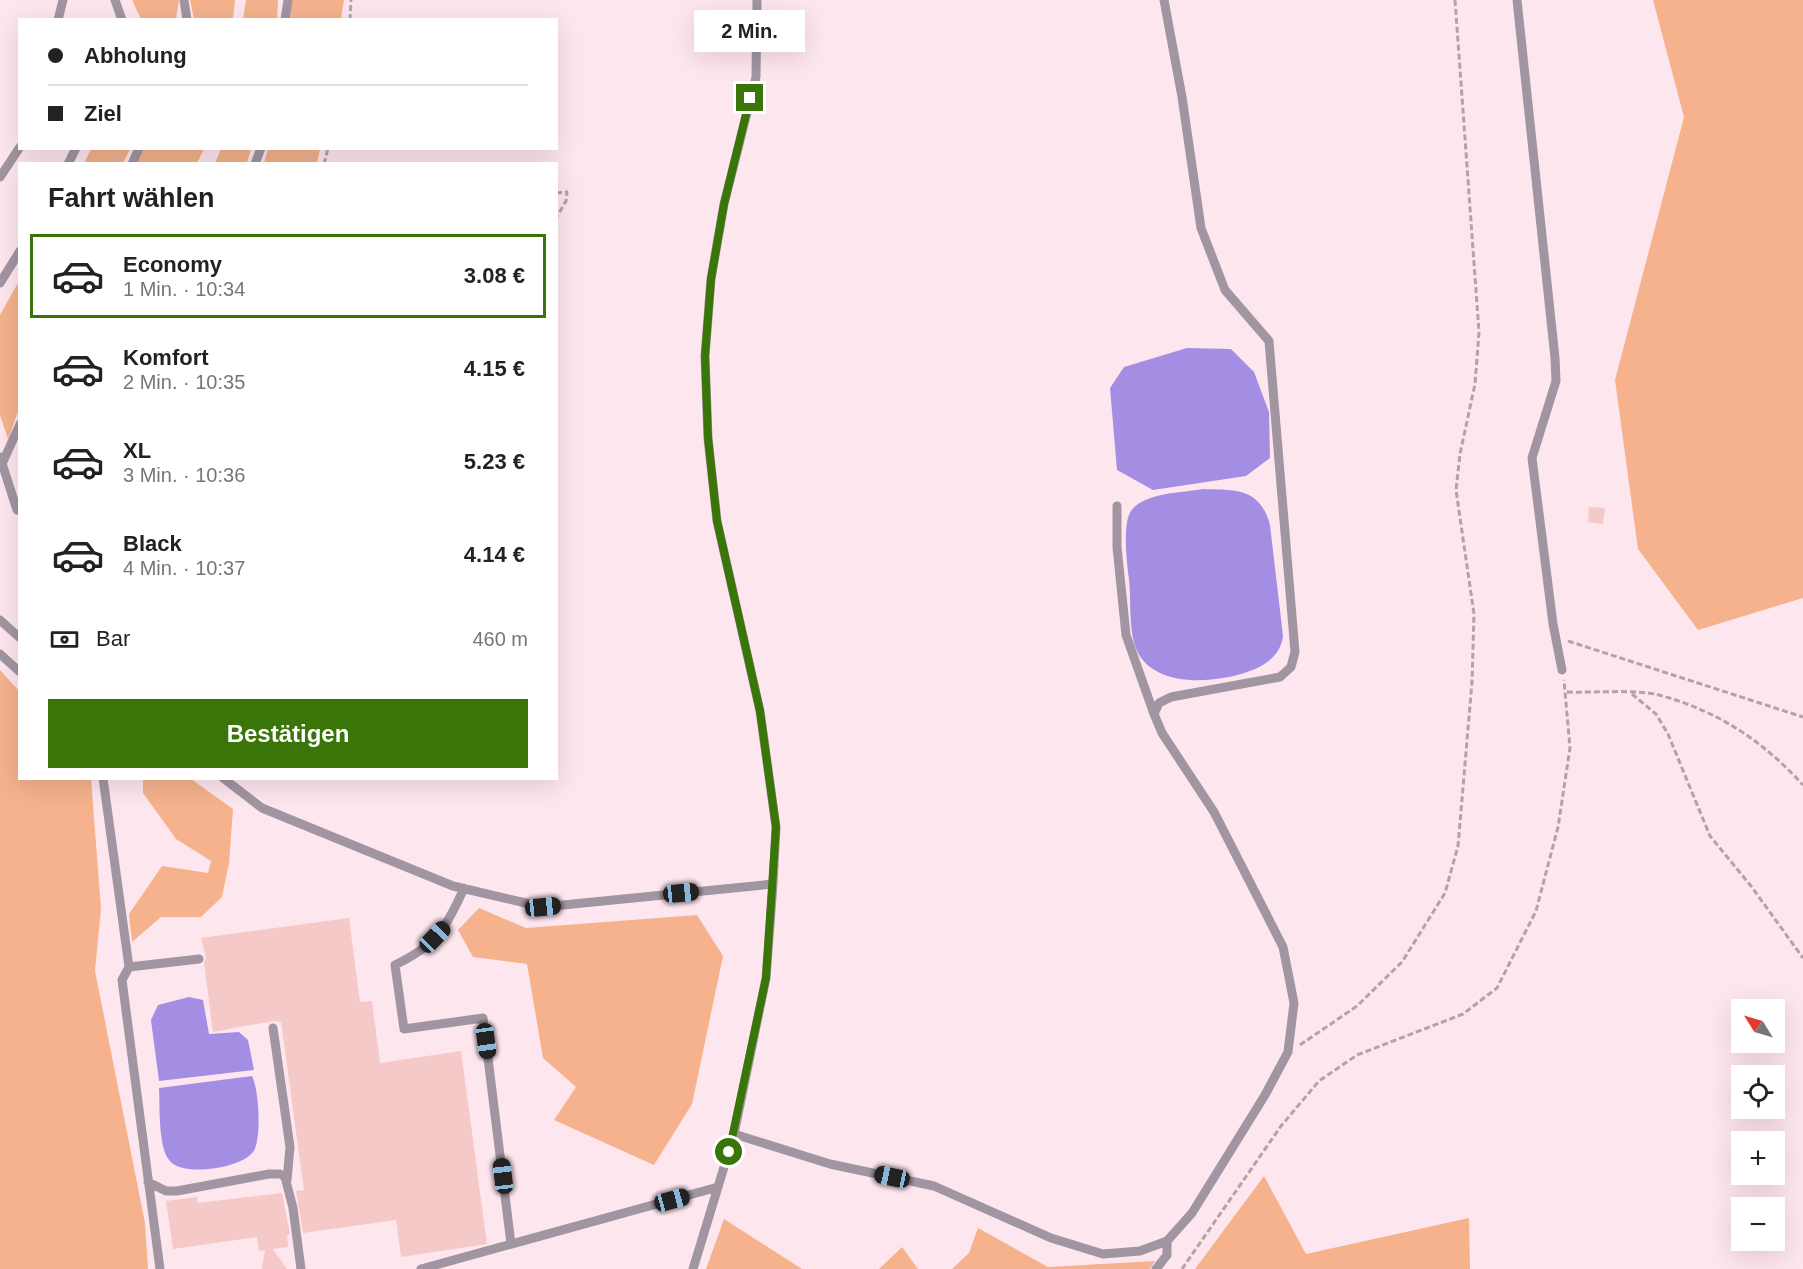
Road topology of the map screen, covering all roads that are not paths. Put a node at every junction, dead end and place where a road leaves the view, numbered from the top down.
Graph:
1 (63, 0) edge
2 (115, 0) edge
3 (184, 0) edge
4 (288, 0) edge
5 (757, 0) edge
6 (1164, 0) edge
7 (1517, 0) edge
8 (58, 18) edge
9 (121, 18) edge
10 (187, 18) edge
11 (285, 18) edge
12 (18, 150) edge
13 (0, 177) edge
14 (18, 253) edge
15 (0, 284) edge
16 (18, 428) edge
17 (1, 461) edge
18 (1117, 506) dead end
19 (18, 510) edge
20 (0, 620) edge
21 (18, 636) edge
22 (0, 654) edge
23 (18, 670) edge
24 (1562, 670) road end
25 (1154, 714) junction
26 (104, 780) edge
27 (226, 780) edge
28 (774, 884) junction
29 (464, 888) junction
30 (199, 959) dead end
31 (129, 967) junction
32 (273, 1028) dead end
33 (734, 1134) junction
34 (287, 1180) junction
35 (148, 1182) junction
36 (718, 1187) junction
37 (1167, 1241) junction
38 (511, 1244) junction
39 (160, 1269) edge
40 (301, 1269) edge
41 (421, 1269) edge
42 (693, 1269) edge
43 (1156, 1269) edge

1 - 8 lane
2 - 9 lane
3 - 10 lane
4 - 11 lane
5 - 28 lane
6 - 25 lane
7 - 24 lane
12 - 13 lane
14 - 15 lane
16 - 17 lane
17 - 19 lane
18 - 25 lane
20 - 21 lane
22 - 23 lane
25 - 37 lane
26 - 31 lane
27 - 29 lane
28 - 29 lane
28 - 33 lane
29 - 38 lane
30 - 31 lane
31 - 35 lane
32 - 34 lane
33 - 36 lane
33 - 37 lane
34 - 35 lane
34 - 40 lane
35 - 39 lane
36 - 38 lane
36 - 42 lane
37 - 43 lane
38 - 41 lane

